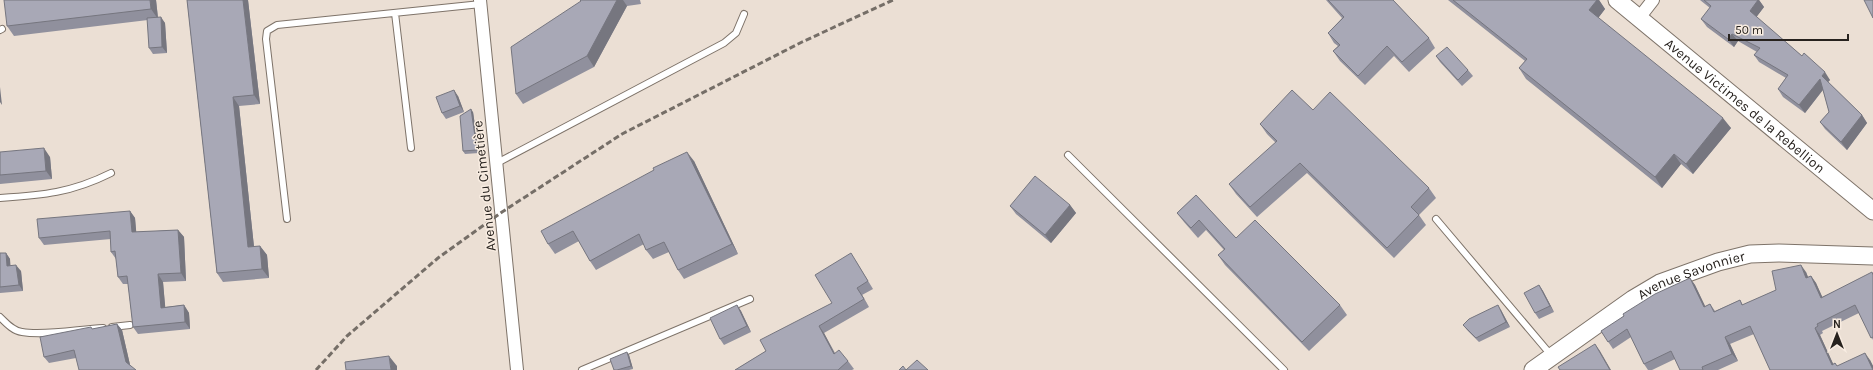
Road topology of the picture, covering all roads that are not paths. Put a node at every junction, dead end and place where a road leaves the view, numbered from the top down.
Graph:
1 (1617, 0) edge
2 (1653, 0) edge
3 (481, 2) edge
4 (395, 13) junction
5 (744, 14) dead end
6 (1639, 18) junction
7 (411, 148) dead end
8 (1068, 155) dead end
9 (497, 163) junction
10 (111, 173) dead end
11 (0, 198) edge
12 (1873, 211) edge
13 (287, 219) dead end
14 (1436, 219) dead end
15 (1873, 256) edge
16 (750, 299) dead end
17 (0, 317) edge
18 (130, 325) edge
19 (1552, 357) junction
20 (517, 370) edge
21 (582, 370) edge
22 (1284, 370) edge
23 (1533, 370) edge

1 - 6 street, Avenue Victimes de la Rebellion
2 - 6 street
3 - 4 lane
3 - 9 street, Avenue du Cimetière
4 - 7 lane
4 - 13 lane
5 - 9 lane
6 - 12 street, Avenue Victimes de la Rebellion
8 - 22 lane
9 - 20 street, Avenue du Cimetière
10 - 11 lane
14 - 19 lane
15 - 19 street, Avenue Savonnier
16 - 21 lane
17 - 18 lane
19 - 23 street, Avenue Savonnier

